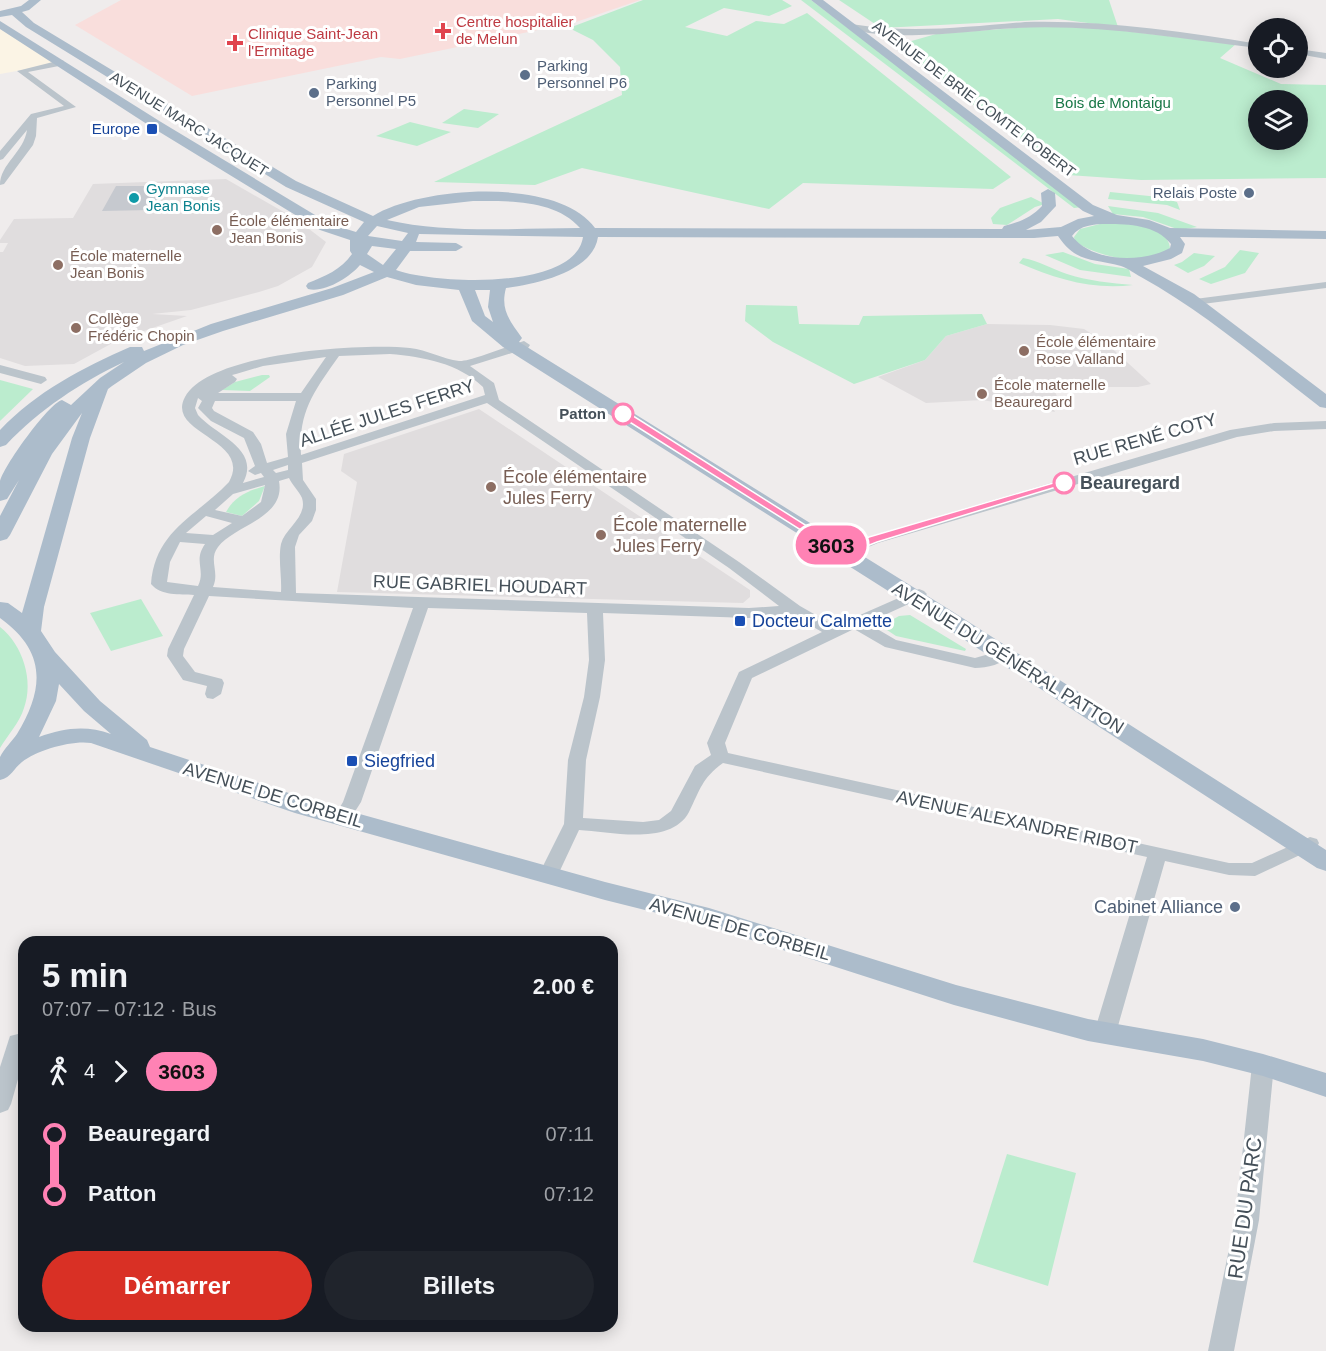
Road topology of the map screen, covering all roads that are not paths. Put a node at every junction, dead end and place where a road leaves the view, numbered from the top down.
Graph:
1 (33, 0) edge
2 (810, 2) edge
3 (14, 11) junction
4 (0, 15) edge
5 (0, 24) edge
6 (851, 26) junction
7 (914, 33) junction
8 (1248, 45) edge
9 (1308, 53) edge
10 (888, 54) junction
11 (1326, 56) edge
12 (61, 63) junction
13 (31, 119) junction
14 (0, 157) edge
15 (0, 179) edge
16 (1048, 194) junction
17 (1115, 219) junction
18 (1083, 222) junction
19 (381, 224) junction
20 (418, 230) junction
21 (1068, 230) junction
22 (1168, 232) junction
23 (974, 234) junction
24 (1326, 235) edge
25 (367, 241) junction
26 (406, 246) junction
27 (1074, 248) junction
28 (1326, 248) edge
29 (1188, 249) junction
30 (1162, 258) junction
31 (1125, 262) junction
32 (500, 284) junction
33 (1326, 285) edge
34 (465, 286) junction
35 (1201, 301) junction
36 (520, 346) junction
37 (140, 350) junction
38 (331, 359) junction
39 (459, 365) junction
40 (0, 369) edge
41 (1293, 378) junction
42 (41, 380) dead end
43 (96, 383) junction
44 (1326, 389) edge
45 (210, 396) junction
46 (304, 397) junction
47 (190, 398) junction
48 (490, 398) junction
49 (1326, 398) edge
50 (1326, 403) edge
51 (1326, 425) edge
52 (0, 441) edge
53 (295, 463) junction
54 (267, 471) junction
55 (237, 479) junction
56 (0, 495) edge
57 (202, 511) junction
58 (243, 521) junction
59 (0, 535) edge
60 (176, 537) junction
61 (216, 540) junction
62 (845, 551) junction
63 (203, 590) junction
64 (916, 596) junction
65 (287, 597) junction
66 (422, 603) junction
67 (0, 608) edge
68 (595, 608) junction
69 (794, 609) junction
70 (856, 624) junction
71 (30, 631) junction
72 (836, 633) junction
73 (1003, 655) junction
74 (46, 656) junction
75 (213, 694) dead end
76 (720, 757) junction
77 (157, 758) junction
78 (8, 764) edge
79 (343, 817) junction
80 (573, 824) junction
81 (1313, 848) edge
82 (1158, 852) junction
83 (1326, 862) edge
84 (549, 874) junction
85 (1105, 1033) junction
86 (18, 1042) dead end
87 (1263, 1065) junction
88 (1326, 1085) edge
89 (0, 1104) edge
90 (1221, 1351) edge

1 - 3 main road
2 - 6 main road, AVENUE DE BRIE COMTE ROBERT
2 - 16 main road, AVENUE DE BRIE COMTE ROBERT
3 - 4 main road
3 - 19 main road, AVENUE MARC JACQUET
5 - 12 main road, AVENUE MARC JACQUET
6 - 7 street
6 - 10 main road, AVENUE DE BRIE COMTE ROBERT
7 - 8 street
7 - 10 street
9 - 11 street
10 - 17 main road, AVENUE DE BRIE COMTE ROBERT
12 - 13 street
12 - 25 main road, AVENUE MARC JACQUET
13 - 14 street
13 - 15 street
16 - 18 main road, AVENUE DE BRIE COMTE ROBERT
16 - 23 main road
17 - 18 main road
17 - 22 main road
18 - 21 main road
19 - 20 main road, AVENUE MARC JACQUET
19 - 25 main road
20 - 23 main road, AVENUE MARC JACQUET
20 - 26 main road
21 - 23 main road
21 - 27 main road
22 - 24 main road
22 - 29 main road
25 - 26 main road, AVENUE MARC JACQUET
25 - 37 main road
26 - 27 main road, AVENUE MARC JACQUET
26 - 43 main road
27 - 31 main road, AVENUE MARC JACQUET
28 - 29 main road
29 - 30 main road
30 - 31 main road
30 - 35 main road
31 - 35 main road
32 - 34 main road
32 - 34 main road
32 - 36 main road, AVENUE DU GÉNÉRAL PATTON
33 - 35 street
34 - 36 main road, AVENUE DU GÉNÉRAL PATTON
35 - 41 main road
35 - 44 main road
36 - 39 street
36 - 62 main road, AVENUE DU GÉNÉRAL PATTON
37 - 43 main road
37 - 52 main road
38 - 39 street
38 - 45 street
38 - 46 street
38 - 47 street
39 - 48 street
40 - 42 street
41 - 49 main road
41 - 50 main road
43 - 56 main road
43 - 59 main road
43 - 71 main road
45 - 46 street
45 - 47 street
45 - 54 street
46 - 53 street
47 - 55 street
48 - 53 street, ALLÉE JULES FERRY
48 - 69 street
51 - 62 street, RUE RENÉ COTY
53 - 54 street, ALLÉE JULES FERRY
53 - 65 street
54 - 55 street
54 - 55 street
54 - 58 street
55 - 57 street
57 - 58 street
57 - 60 street
58 - 61 street
60 - 61 street
60 - 63 street, RUE GABRIEL HOUDART
61 - 63 street
62 - 64 main road, AVENUE DU GÉNÉRAL PATTON
63 - 65 street, RUE GABRIEL HOUDART
63 - 75 street
64 - 70 street
64 - 73 main road, AVENUE DU GÉNÉRAL PATTON
64 - 81 main road, AVENUE DU GÉNÉRAL PATTON
65 - 66 street, RUE GABRIEL HOUDART
66 - 68 street, RUE GABRIEL HOUDART
66 - 79 street
67 - 71 main road, AVENUE DE CORBEIL
68 - 69 street, RUE GABRIEL HOUDART
68 - 80 street
69 - 72 street
70 - 72 street
70 - 73 street
71 - 74 main road, AVENUE DE CORBEIL
72 - 76 street
73 - 81 main road, AVENUE DU GÉNÉRAL PATTON
74 - 77 main road, AVENUE DE CORBEIL
74 - 78 main road
76 - 80 street
76 - 82 street, AVENUE ALEXANDRE RIBOT
77 - 78 main road, AVENUE DE CORBEIL
77 - 79 main road, AVENUE DE CORBEIL
79 - 84 main road, AVENUE DE CORBEIL
80 - 84 street
81 - 82 street, AVENUE ALEXANDRE RIBOT
81 - 83 main road, AVENUE DU GÉNÉRAL PATTON
82 - 85 street
84 - 85 main road, AVENUE DE CORBEIL
85 - 87 main road, AVENUE DE CORBEIL
86 - 89 street
87 - 88 main road, AVENUE DE CORBEIL
87 - 90 street, RUE DU PARC

